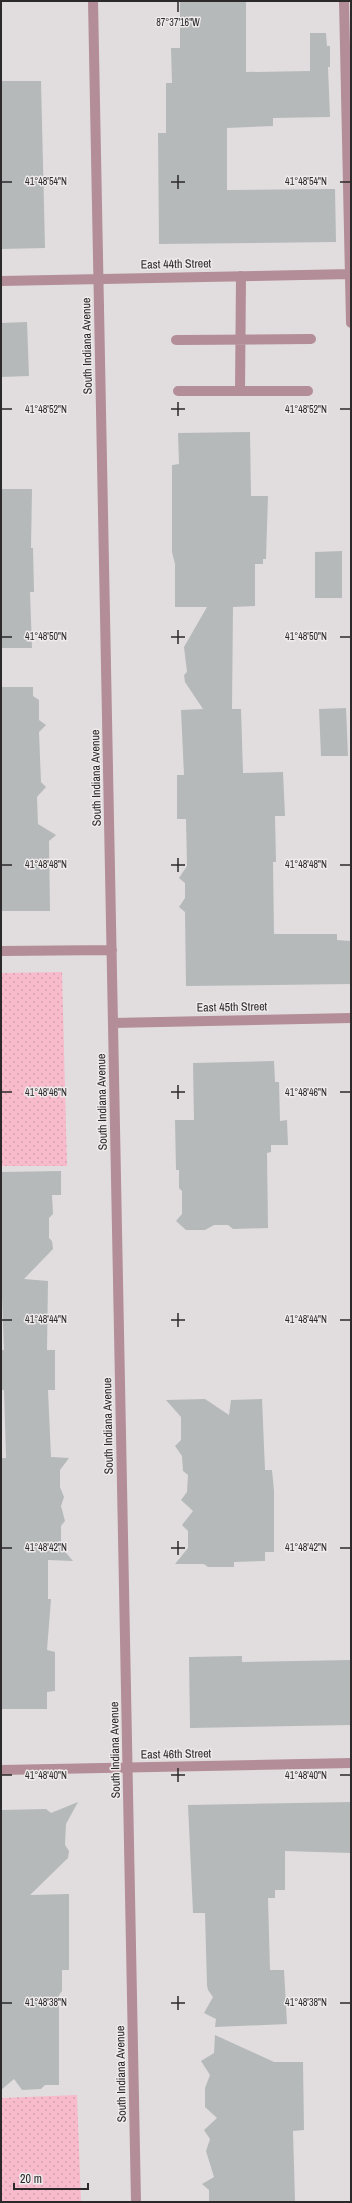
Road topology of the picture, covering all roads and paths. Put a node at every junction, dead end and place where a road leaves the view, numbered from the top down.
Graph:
1 (93, 1) edge
2 (344, 1) edge
3 (350, 274) edge
4 (241, 276) junction
5 (99, 279) junction
6 (1, 281) edge
7 (351, 323) edge
8 (311, 339) dead end
9 (176, 340) dead end
10 (240, 340) junction
11 (178, 391) dead end
12 (240, 391) junction
13 (308, 391) dead end
14 (112, 950) junction
15 (1, 951) edge
16 (351, 1018) edge
17 (113, 1023) junction
18 (351, 1763) edge
19 (128, 1768) junction
20 (1, 1770) edge
21 (136, 2202) edge

1 - 5 street, South Indiana Avenue
2 - 3 street
3 - 4 street, East 44th Street
3 - 7 street
4 - 5 street, East 44th Street
4 - 10 street
5 - 6 street, East 44th Street
5 - 14 street, South Indiana Avenue
8 - 10 street
9 - 10 street
10 - 12 street
11 - 12 street
12 - 13 street
14 - 15 street
14 - 17 street, South Indiana Avenue
16 - 17 street, East 45th Street
17 - 19 street, South Indiana Avenue
18 - 19 street, East 46th Street
19 - 20 street, East 46th Street
19 - 21 street, South Indiana Avenue

